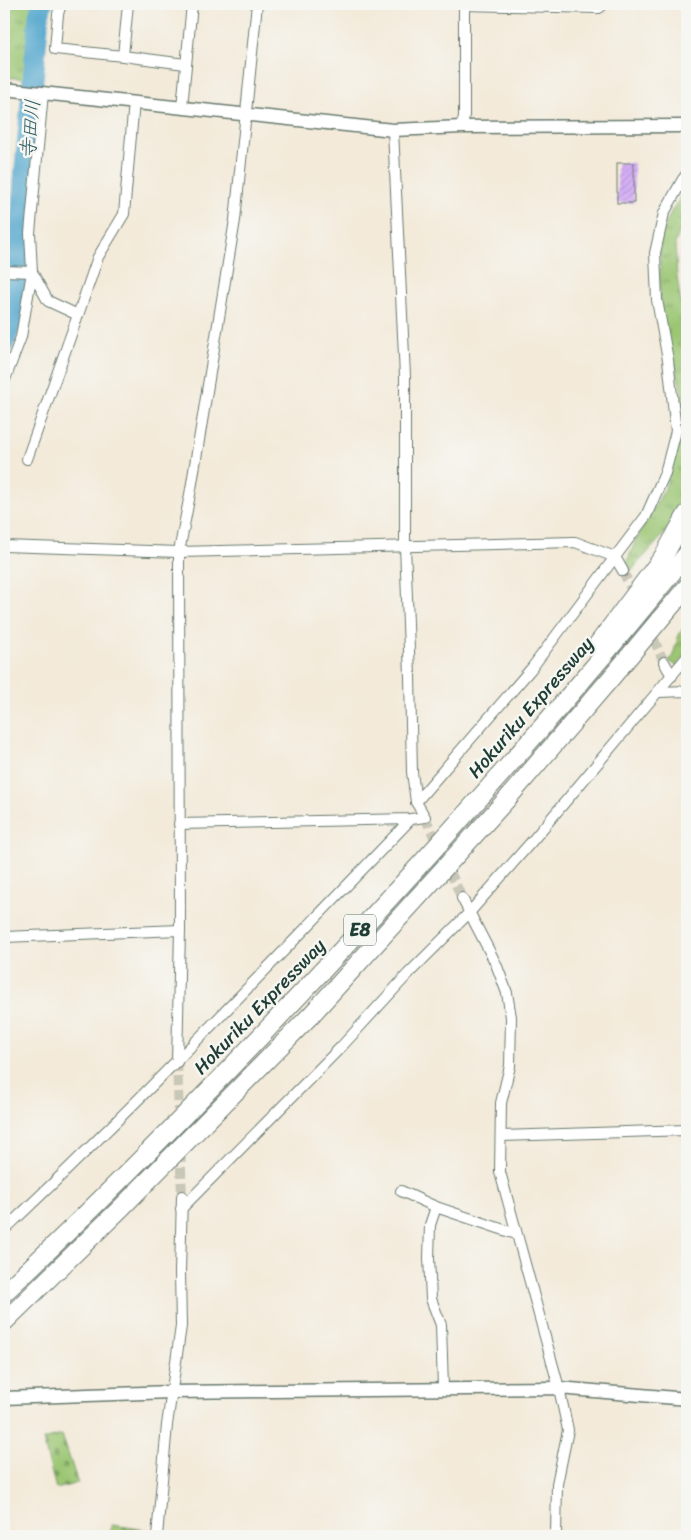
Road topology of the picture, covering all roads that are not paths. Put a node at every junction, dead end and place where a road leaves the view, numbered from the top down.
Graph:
1 (61, 4) edge
2 (128, 4) edge
3 (192, 4) edge
4 (258, 4) edge
5 (464, 4) edge
6 (604, 4) edge
7 (123, 56) junction
8 (185, 64) junction
9 (4, 89) edge
10 (43, 93) junction
11 (134, 102) junction
12 (182, 107) junction
13 (247, 115) junction
14 (687, 126) edge
15 (462, 127) junction
16 (393, 130) junction
17 (687, 174) edge
18 (4, 271) edge
19 (32, 272) junction
20 (78, 315) junction
21 (4, 382) edge
22 (27, 459) dead end
23 (687, 514) edge
24 (405, 545) junction
25 (4, 546) edge
26 (179, 552) junction
27 (687, 554) edge
28 (615, 557) junction
29 (623, 571) tunnel mouth
30 (687, 586) edge
31 (687, 594) edge
32 (687, 658) edge
33 (664, 662) tunnel mouth
34 (672, 676) junction
35 (611, 678) junction
36 (687, 691) edge
37 (659, 692) junction
38 (489, 788) junction
39 (416, 802) junction
40 (411, 819) junction
41 (179, 824) junction
42 (462, 898) tunnel mouth
43 (469, 913) junction
44 (180, 930) junction
45 (4, 937) edge
46 (176, 1062) junction
47 (687, 1130) edge
48 (501, 1136) junction
49 (401, 1191) dead end
50 (182, 1196) tunnel mouth
51 (436, 1207) junction
52 (181, 1209) junction
53 (4, 1230) edge
54 (516, 1234) junction
55 (7, 1290) edge
56 (9, 1317) edge
57 (443, 1388) junction
58 (558, 1388) junction
59 (171, 1392) junction
60 (4, 1398) edge
61 (687, 1399) edge
62 (157, 1536) edge
63 (556, 1536) edge

1 - 7 street
2 - 7 street
3 - 8 street
4 - 13 street
5 - 6 street
5 - 15 street
7 - 8 street
8 - 12 street
9 - 10 street
10 - 11 street
10 - 19 street
11 - 12 street
11 - 20 street
12 - 13 street
13 - 16 street
13 - 26 street
14 - 15 street
15 - 16 street
16 - 24 street
17 - 28 street
18 - 19 street
19 - 20 street
19 - 21 street
20 - 22 street
23 - 38 highway
24 - 26 street
24 - 28 street
24 - 39 street
25 - 26 street
26 - 41 street
27 - 38 highway, Hokuriku Expressway / E8
28 - 29 street
28 - 39 street
30 - 35 highway, E8
31 - 35 highway
32 - 34 street
33 - 34 street
34 - 37 street
35 - 56 highway, E8
36 - 37 street
37 - 43 street
38 - 55 highway, Hokuriku Expressway / E8
39 - 40 street
40 - 41 street
40 - 46 street
41 - 44 street
42 - 43 street
43 - 48 street
43 - 52 street
44 - 45 street
44 - 46 street
46 - 53 street
47 - 48 street
48 - 54 street
49 - 51 street
50 - 52 street
51 - 54 street
51 - 57 street
52 - 59 street
54 - 58 street
57 - 58 street
57 - 59 street
58 - 61 street
58 - 63 street
59 - 60 street
59 - 62 street

